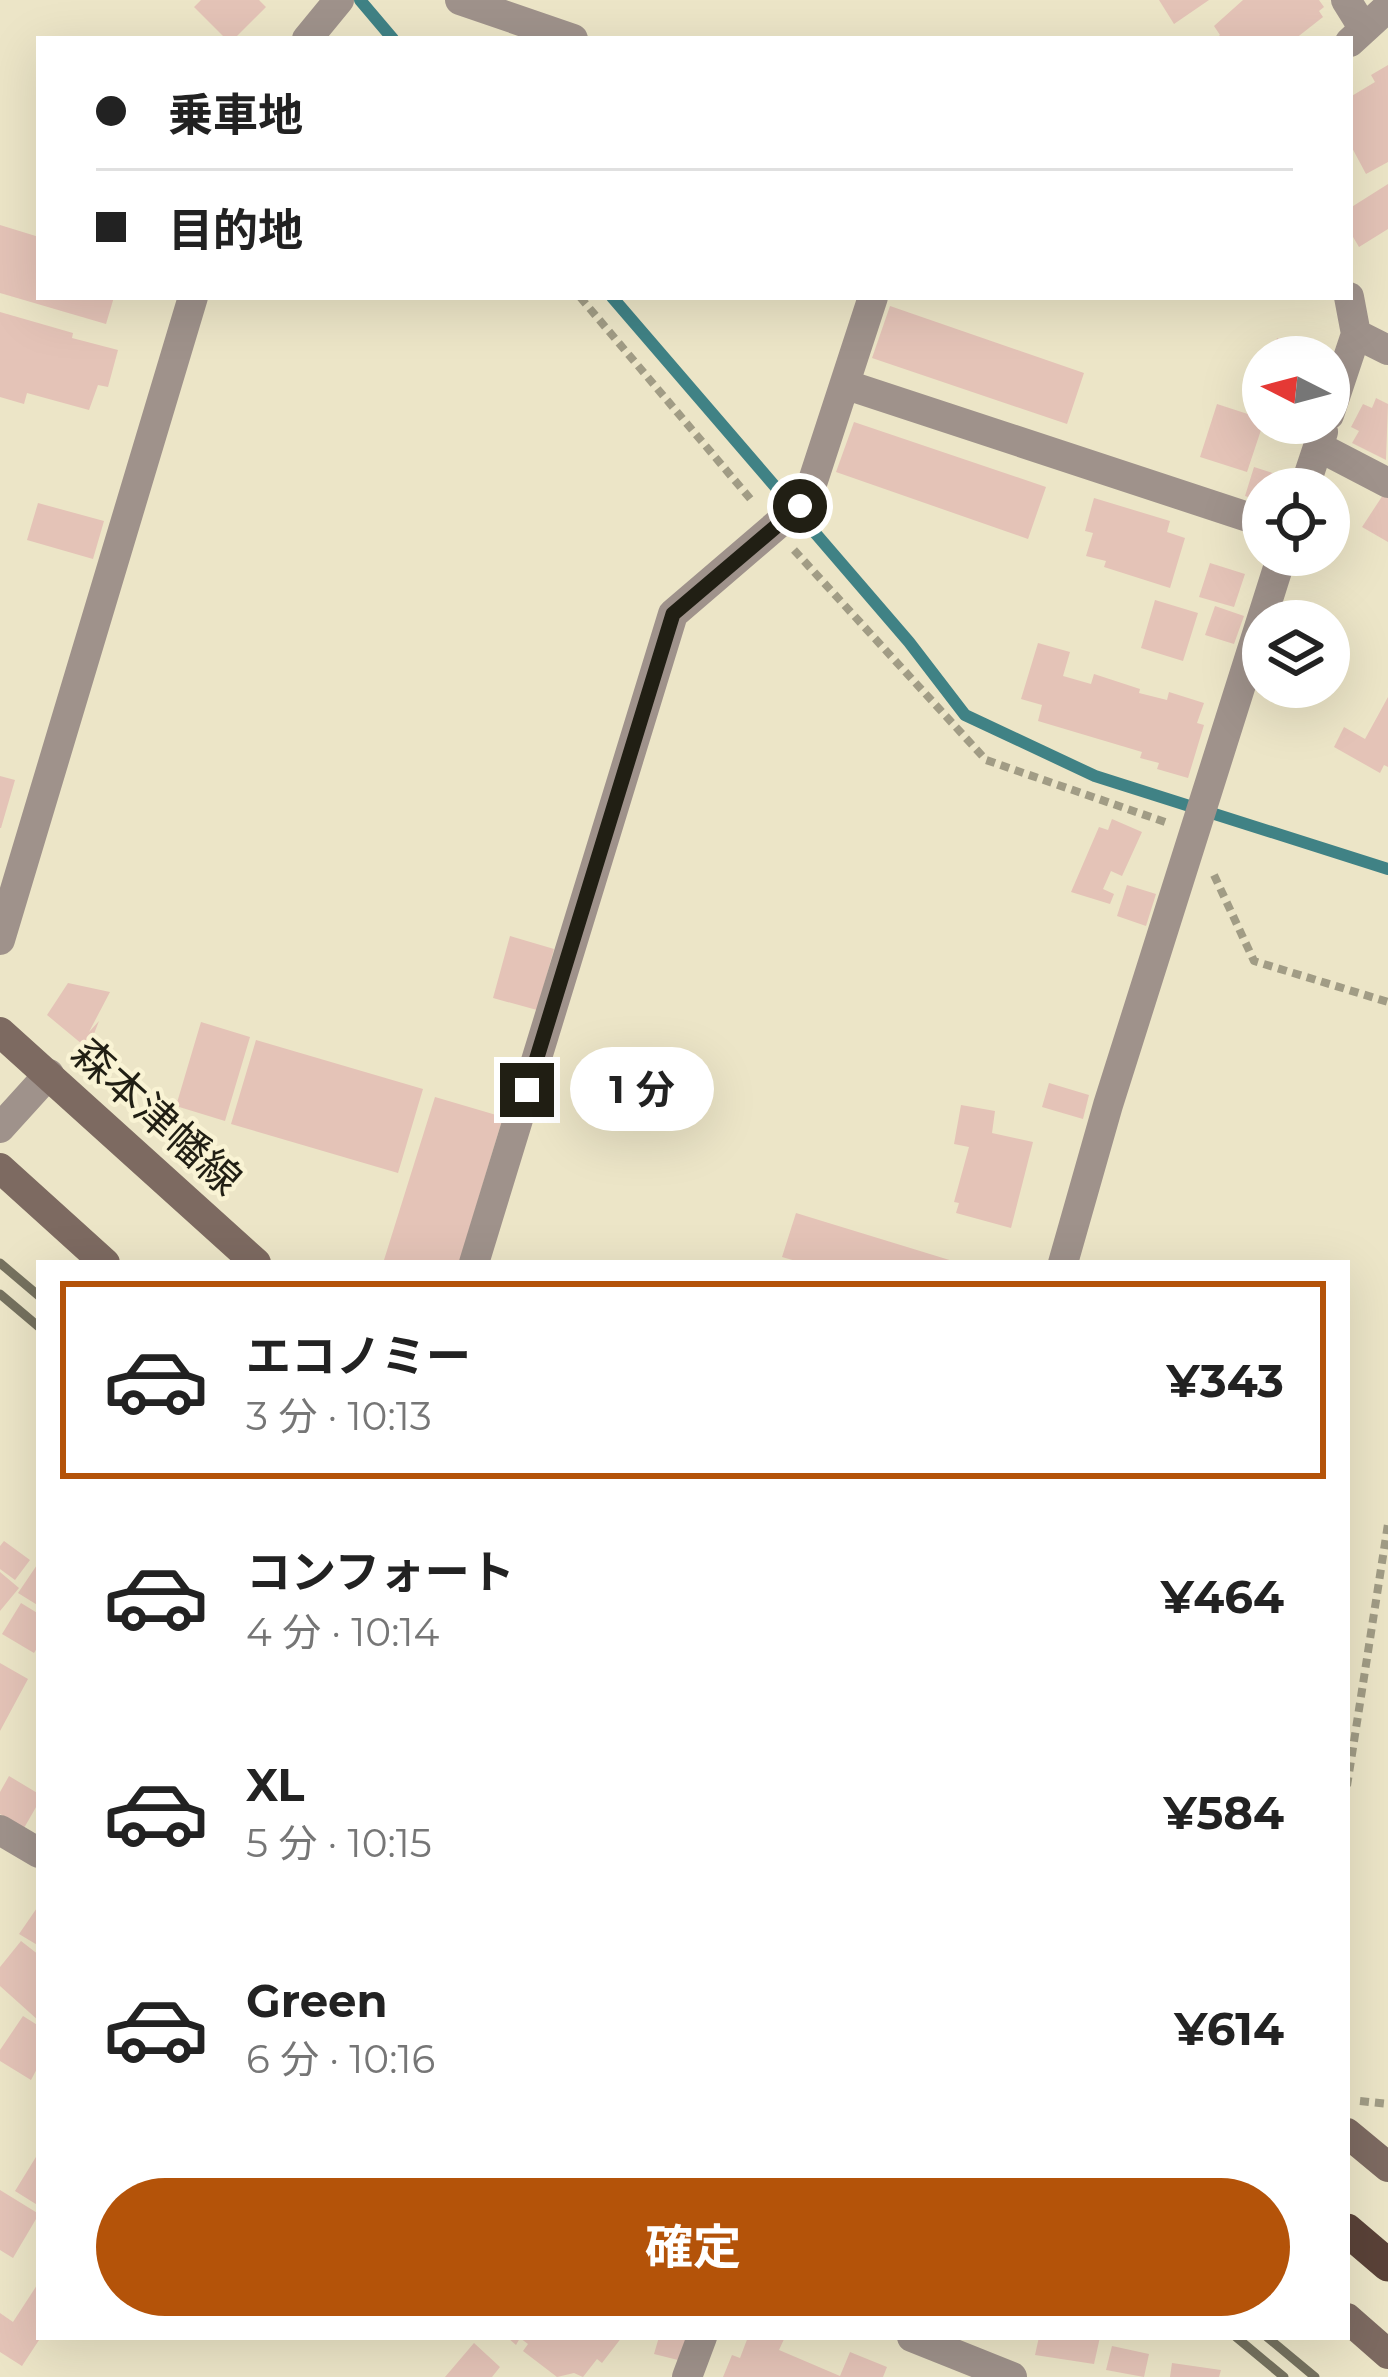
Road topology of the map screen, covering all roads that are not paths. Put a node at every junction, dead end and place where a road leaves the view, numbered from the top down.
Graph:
1 (339, 0) edge
2 (460, 0) edge
3 (1346, 0) edge
4 (1388, 7) edge
5 (309, 36) edge
6 (565, 36) edge
7 (1357, 36) edge
8 (192, 300) edge
9 (872, 300) edge
10 (1350, 300) edge
11 (1356, 334) junction
12 (1388, 350) edge
13 (1350, 352) edge
14 (847, 385) junction
15 (1343, 444) edge
16 (1388, 483) edge
17 (1242, 515) edge
18 (1275, 576) edge
19 (0, 940) edge
20 (0, 1032) edge
21 (49, 1074) junction
22 (0, 1128) edge
23 (0, 1168) edge
24 (102, 1260) edge
25 (253, 1260) edge
26 (475, 1260) edge
27 (1064, 1260) edge
28 (0, 1830) edge
29 (36, 1850) edge
30 (1350, 2135) edge
31 (1388, 2167) edge
32 (1350, 2233) edge
33 (1388, 2265) edge
34 (1350, 2321) edge
35 (701, 2340) edge
36 (920, 2340) edge
37 (1388, 2354) edge
38 (687, 2377) edge
39 (1012, 2377) edge

1 - 5 street
2 - 6 street
3 - 7 street
4 - 7 street
8 - 19 street
9 - 14 street
10 - 11 street
11 - 12 street
11 - 13 street
14 - 17 street
14 - 26 street
15 - 16 street
18 - 27 street
20 - 21 main road, 森本津幡線
21 - 22 street
21 - 25 main road, 森本津幡線
23 - 24 main road
28 - 29 street
30 - 31 main road
32 - 33 highway
34 - 37 main road
35 - 38 street
36 - 39 street

